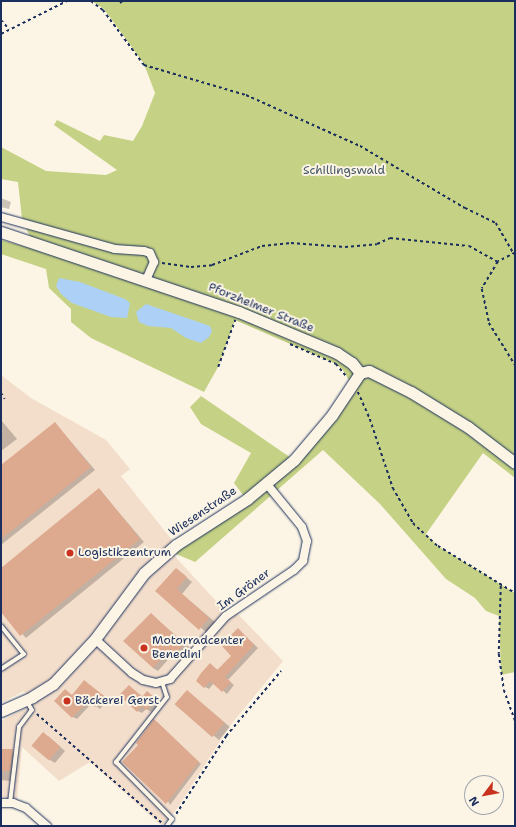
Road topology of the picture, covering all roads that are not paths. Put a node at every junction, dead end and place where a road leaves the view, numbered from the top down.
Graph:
1 (1, 217) edge
2 (1, 232) edge
3 (146, 280) junction
4 (360, 373) junction
5 (515, 463) edge
6 (266, 483) junction
7 (1, 626) edge
8 (95, 639) junction
9 (1, 669) edge
10 (162, 681) junction
11 (29, 705) junction
12 (1, 711) edge
13 (1, 803) edge
14 (10, 803) junction
15 (47, 826) edge
16 (166, 826) edge

1 - 3 street
2 - 3 street, Pforzheimer Straße
3 - 4 street, Pforzheimer Straße
4 - 5 street
4 - 6 street, Wiesenstraße
6 - 8 street, Wiesenstraße
6 - 10 street, Im Gröner
7 - 9 lane
8 - 10 street
8 - 11 street, Wiesenstraße
10 - 16 lane
11 - 12 street, Wiesenstraße
11 - 14 lane
13 - 14 street
14 - 15 street

